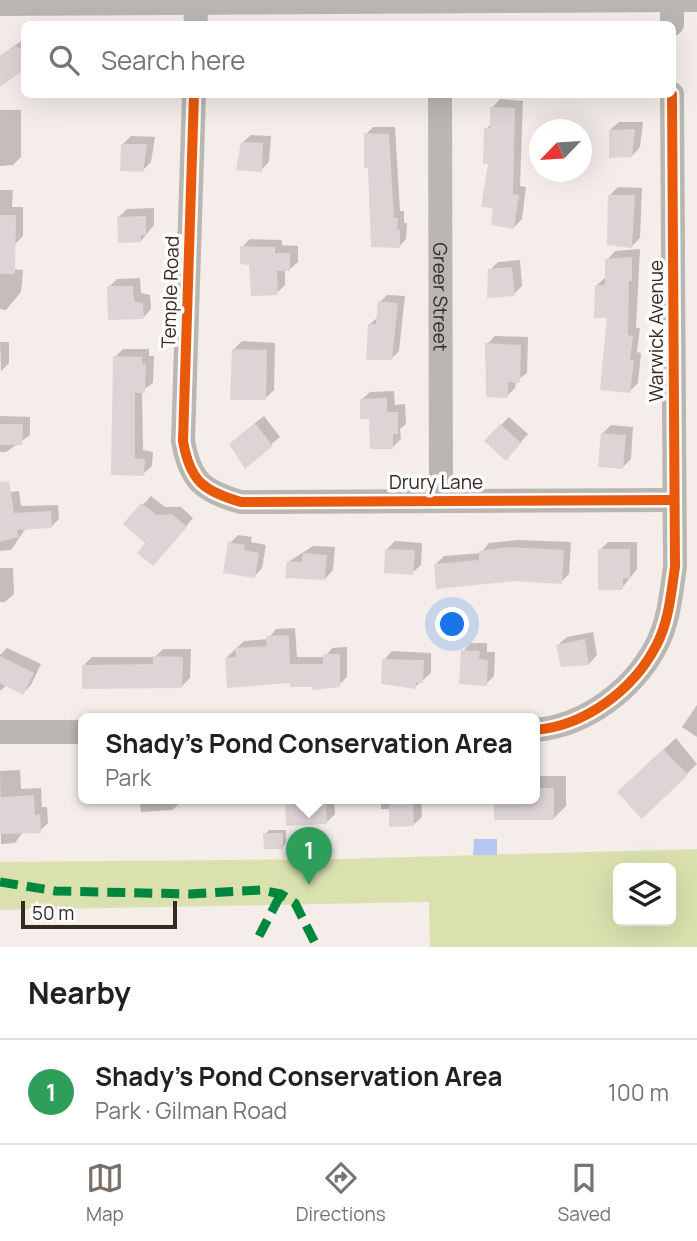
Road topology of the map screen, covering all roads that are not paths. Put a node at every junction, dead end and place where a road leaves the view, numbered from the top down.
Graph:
1 (672, 0) edge
2 (697, 0) edge
3 (0, 4) edge
4 (196, 9) edge
5 (440, 9) edge
6 (672, 21) edge
7 (194, 98) edge
8 (440, 98) edge
9 (672, 98) edge
10 (202, 485) joint
11 (441, 499) junction
12 (674, 500) junction
13 (540, 729) edge
14 (0, 732) edge
15 (78, 732) edge

1 - 2 street
1 - 5 street
1 - 6 street
3 - 4 street
4 - 5 street
7 - 10 street, Temple Road
8 - 11 street, Greer Street
9 - 12 street, Warwick Avenue
10 - 11 street, Drury Lane
11 - 12 street, Drury Lane
12 - 13 street, Warwick Avenue
14 - 15 street

